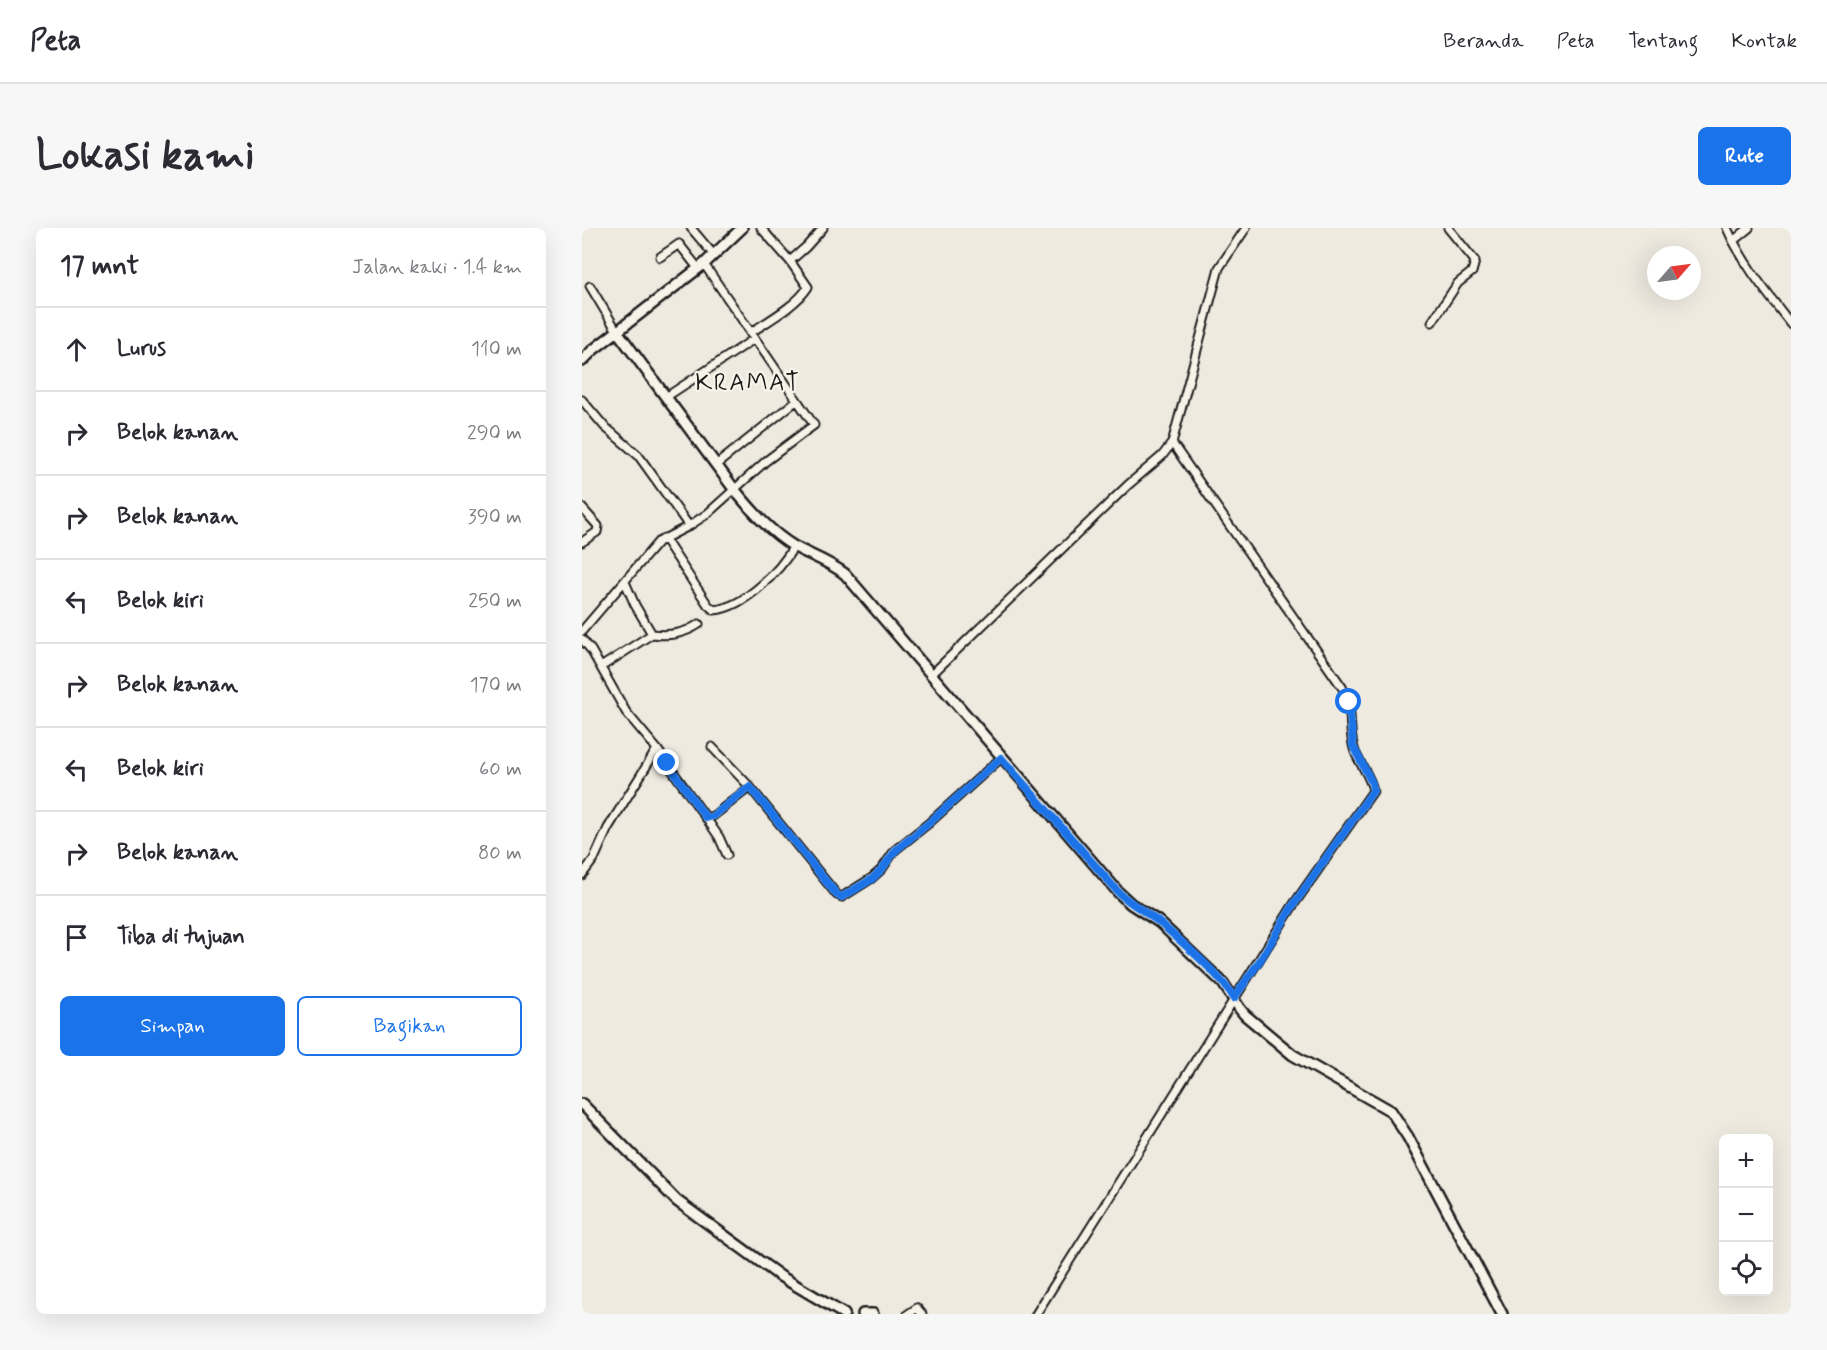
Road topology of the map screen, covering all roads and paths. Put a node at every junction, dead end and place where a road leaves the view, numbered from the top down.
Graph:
1 (691, 228) edge
2 (742, 228) edge
3 (761, 228) edge
4 (823, 228) edge
5 (1246, 228) edge
6 (1448, 228) edge
7 (1727, 228) edge
8 (1749, 228) edge
9 (1733, 241) junction
10 (713, 254) junction
11 (660, 257) dead end
12 (790, 261) junction
13 (701, 266) junction
14 (590, 286) dead end
15 (1432, 321) dead end
16 (1791, 324) edge
17 (617, 331) junction
18 (752, 336) junction
19 (582, 361) edge
20 (666, 397) junction
21 (582, 400) edge
22 (796, 400) junction
23 (1172, 443) junction
24 (716, 465) junction
25 (734, 489) junction
26 (582, 508) edge
27 (689, 526) junction
28 (664, 538) junction
29 (582, 542) edge
30 (794, 546) junction
31 (625, 582) junction
32 (699, 624) dead end
33 (582, 631) edge
34 (652, 633) junction
35 (582, 639) edge
36 (601, 667) junction
37 (930, 675) junction
38 (712, 747) dead end
39 (657, 749) junction
40 (1001, 758) junction
41 (750, 787) junction
42 (706, 818) junction
43 (727, 855) dead end
44 (582, 875) edge
45 (1234, 998) junction
46 (582, 1104) edge
47 (838, 1313) edge
48 (863, 1314) edge
49 (873, 1314) edge
50 (908, 1314) edge
51 (922, 1314) edge
52 (1036, 1314) edge
53 (1502, 1314) edge

1 - 10 street
2 - 10 street
3 - 12 street
4 - 12 street
5 - 23 street
6 - 15 street
7 - 9 street
8 - 9 street
9 - 16 street
10 - 13 street
11 - 13 street
12 - 18 street
13 - 17 street
13 - 18 street
14 - 17 street
17 - 19 street
17 - 20 street
18 - 20 street
18 - 22 street
20 - 24 street
21 - 27 street
22 - 24 street
22 - 25 street
23 - 37 street
23 - 45 street
24 - 25 street
25 - 27 street
25 - 30 street
26 - 29 street
27 - 28 street
28 - 30 street
28 - 31 street
30 - 37 street
31 - 33 street
31 - 34 street
32 - 34 street
34 - 36 street
35 - 36 street
36 - 39 street
37 - 40 street
38 - 41 street
39 - 42 street
39 - 44 street
40 - 41 street
40 - 45 street
41 - 42 street
42 - 43 street
45 - 52 street
45 - 53 street
46 - 47 street
48 - 49 street
50 - 51 street

